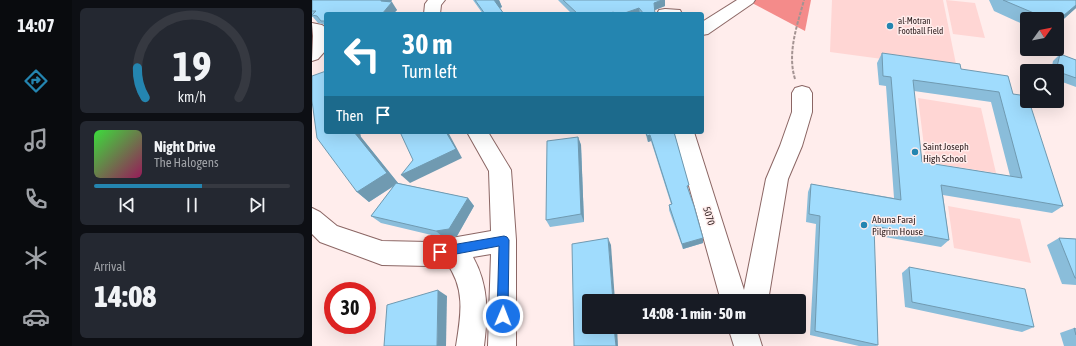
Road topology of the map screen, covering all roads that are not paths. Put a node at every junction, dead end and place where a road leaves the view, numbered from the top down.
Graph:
1 (437, 0) edge
2 (746, 0) edge
3 (432, 12) edge
4 (704, 26) edge
5 (312, 28) edge
6 (316, 50) edge
7 (802, 93) road end
8 (478, 134) edge
9 (685, 134) edge
10 (312, 219) edge
11 (504, 240) junction
12 (452, 250) junction
13 (732, 294) edge
14 (756, 294) edge
15 (470, 346) edge
16 (502, 346) edge

1 - 3 street
2 - 4 street
5 - 6 street
7 - 14 street
8 - 11 street
9 - 13 street, 5070
10 - 12 street
11 - 12 street
11 - 16 street
12 - 15 street

